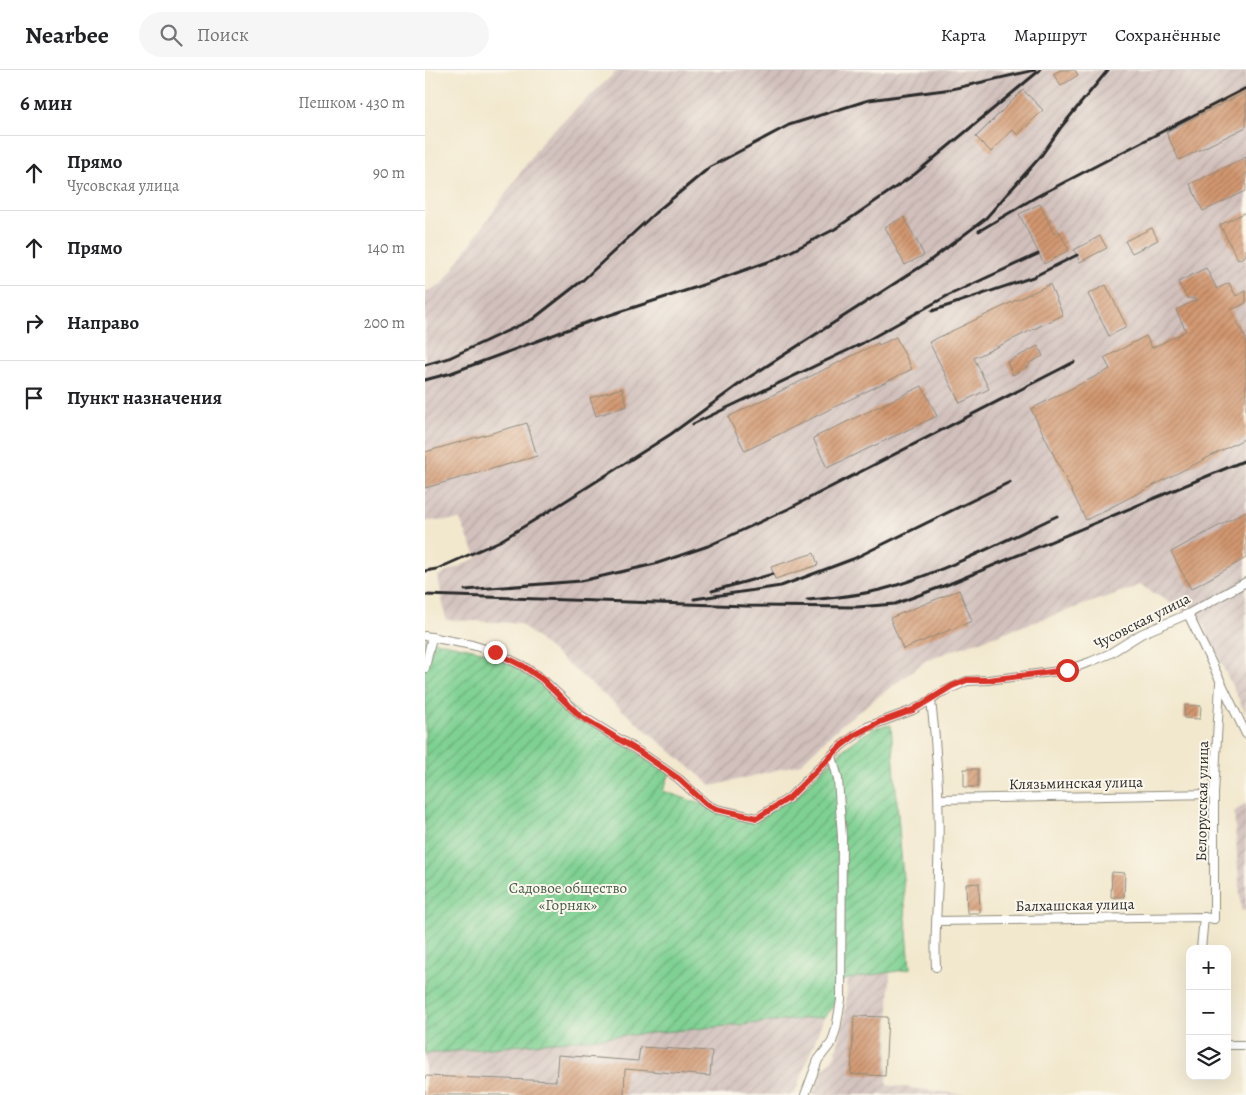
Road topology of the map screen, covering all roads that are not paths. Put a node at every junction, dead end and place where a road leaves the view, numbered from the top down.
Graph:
1 (1246, 582) edge
2 (1188, 614) junction
3 (428, 637) edge
4 (425, 668) edge
5 (1221, 683) junction
6 (931, 700) junction
7 (1246, 734) edge
8 (832, 756) junction
9 (1214, 794) junction
10 (939, 799) junction
11 (1204, 917) junction
12 (1214, 919) joint
13 (937, 921) junction
14 (1201, 945) edge
15 (936, 967) dead end
16 (1231, 1045) edge
17 (1246, 1045) edge
18 (805, 1095) edge

1 - 2 street, Чусовская улица
2 - 5 street
2 - 6 street, Чусовская улица
3 - 4 street
3 - 8 street, Чусовская улица
5 - 7 street
5 - 9 street, Белорусская улица
6 - 8 street, Чусовская улица
6 - 10 street
8 - 18 street
9 - 10 street, Клязьминская улица
9 - 12 street, Белорусская улица
10 - 13 street
11 - 12 street, Балхашская улица
11 - 13 street, Балхашская улица
11 - 14 street
13 - 15 street
16 - 17 street

